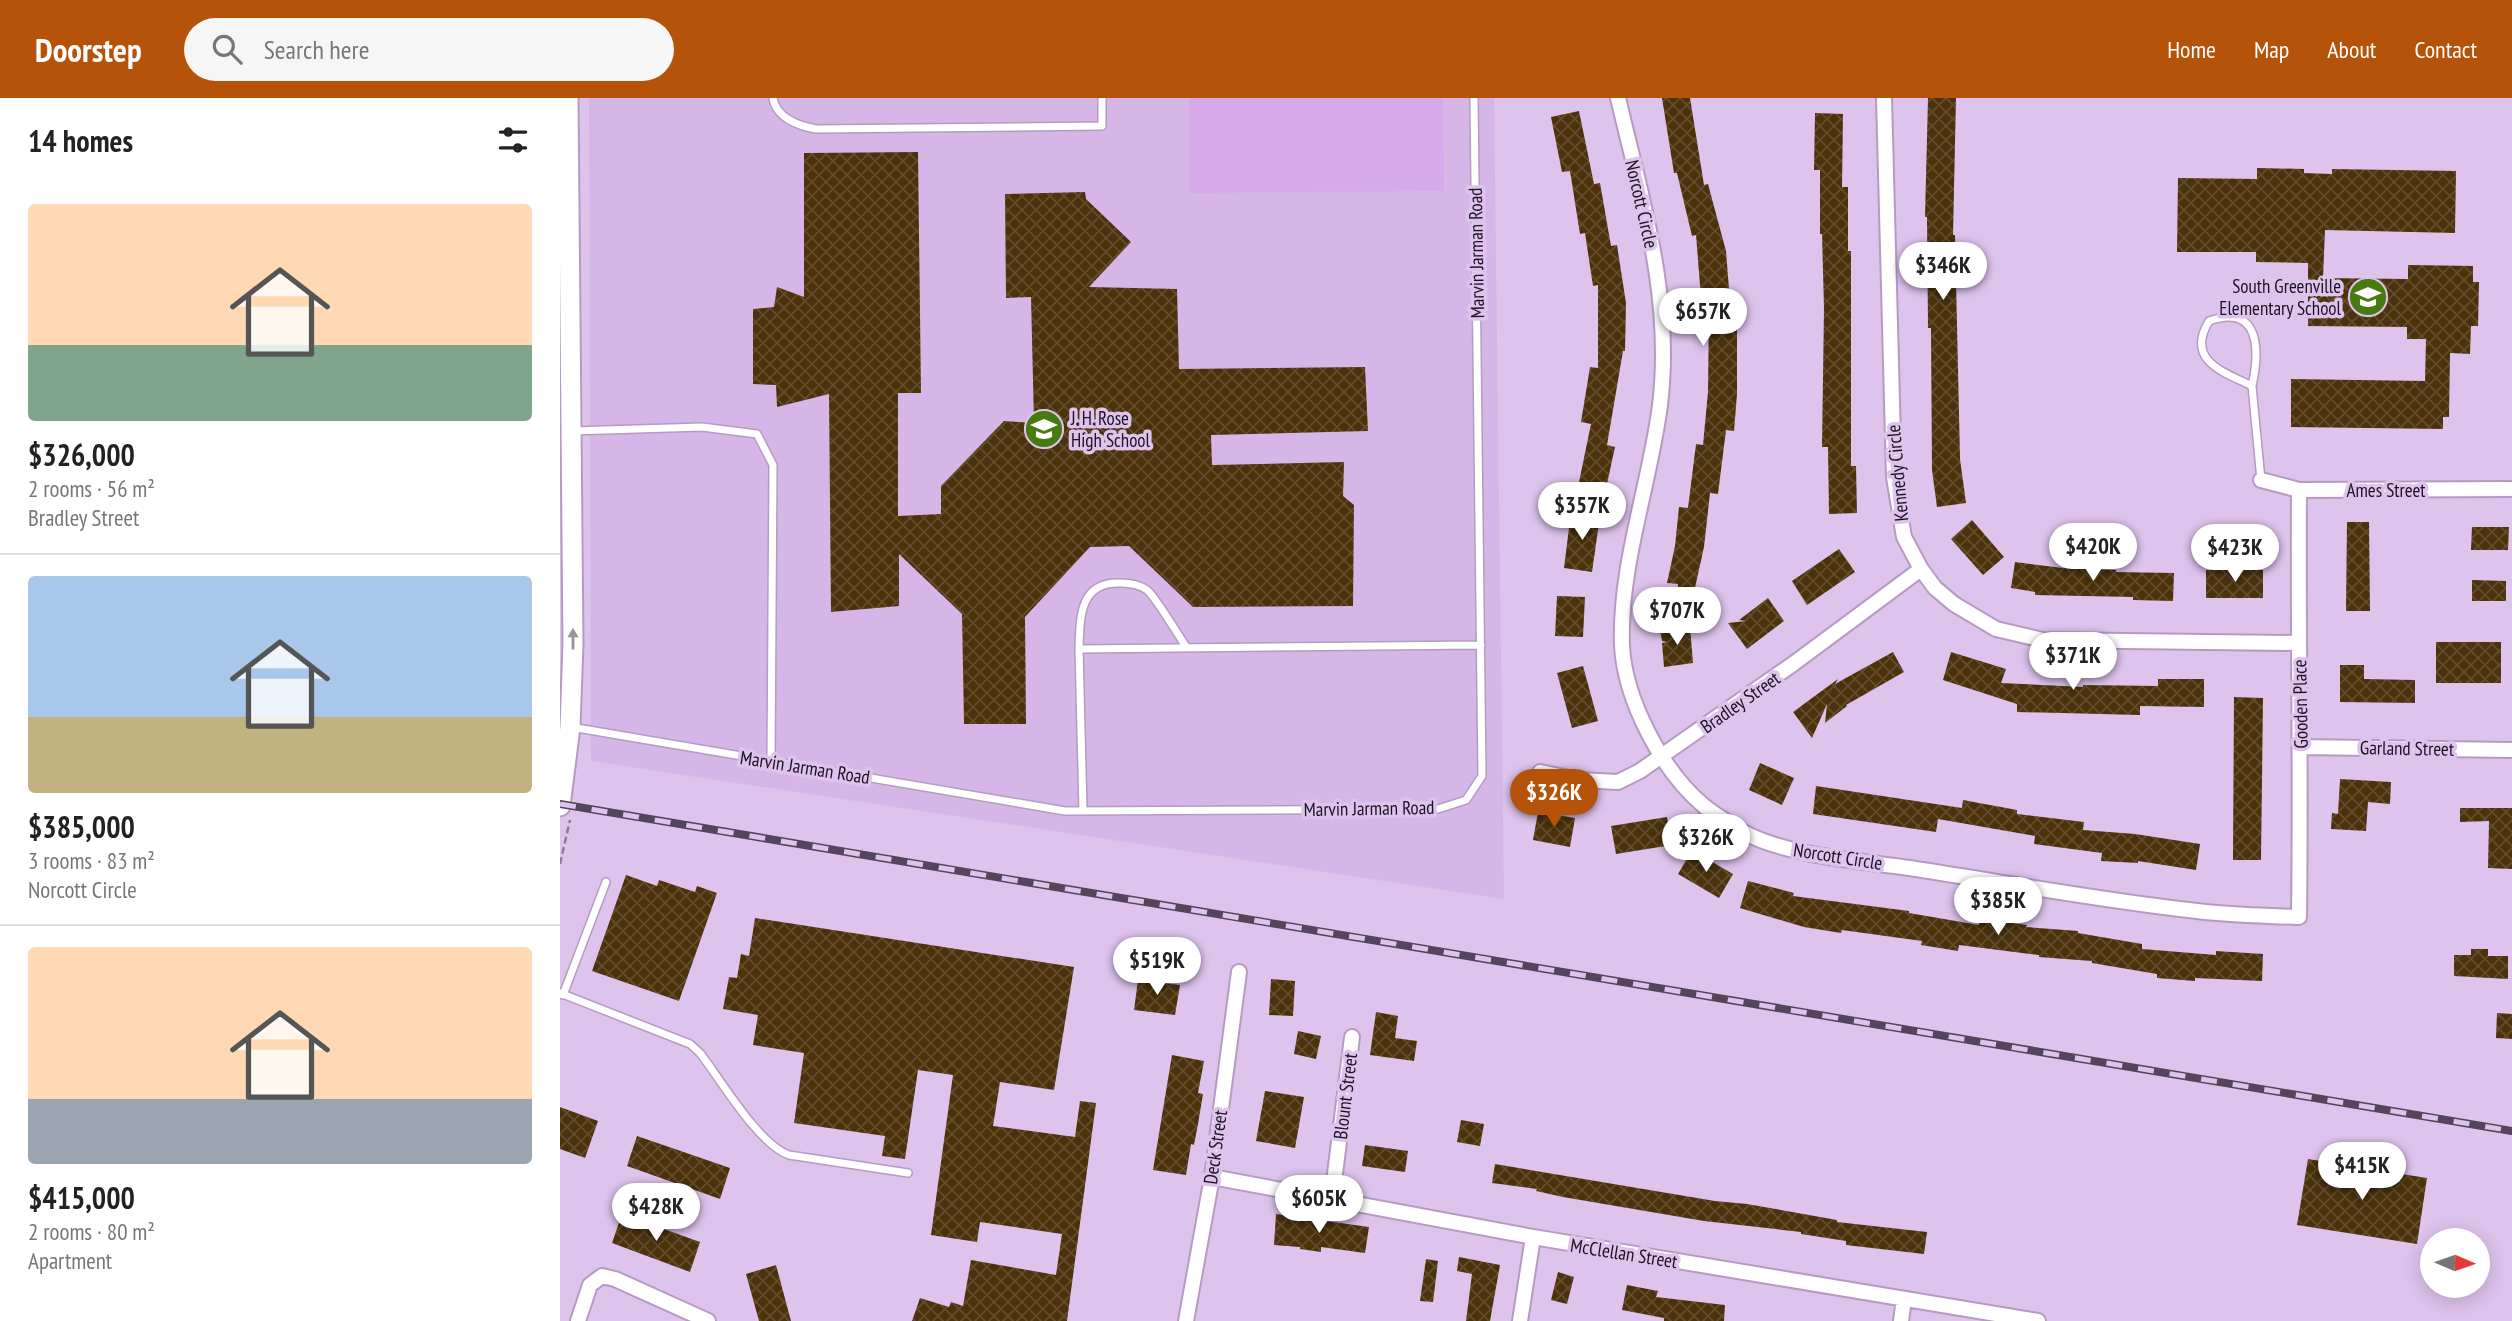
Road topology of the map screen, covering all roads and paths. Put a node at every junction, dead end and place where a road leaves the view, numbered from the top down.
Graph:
1 (568, 98) edge
2 (773, 98) edge
3 (1102, 98) edge
4 (1474, 98) edge
5 (1618, 98) edge
6 (1884, 98) edge
7 (560, 272) edge
8 (570, 295) junction
9 (2252, 386) junction
10 (571, 431) junction
11 (2261, 480) joint
12 (2512, 489) edge
13 (2299, 490) junction
14 (1921, 569) junction
15 (2298, 643) junction
16 (1481, 645) junction
17 (1187, 648) junction
18 (1079, 649) junction
19 (565, 723) edge
20 (2301, 747) junction
21 (2512, 750) edge
22 (1663, 756) junction
23 (771, 762) junction
24 (1540, 772) dead end
25 (560, 806) edge
26 (1083, 811) junction
27 (606, 882) dead end
28 (2299, 918) joint
29 (1239, 972) dead end
30 (562, 994) edge
31 (1352, 1037) dead end
32 (908, 1173) dead end
33 (1212, 1177) junction
34 (1332, 1198) junction
35 (1533, 1237) junction
36 (1904, 1300) junction
37 (578, 1321) edge
38 (708, 1321) edge
39 (1186, 1321) edge
40 (1520, 1321) edge
41 (1901, 1321) edge
42 (2038, 1321) edge

1 - 8 main road
2 - 3 lane
4 - 16 lane, Marvin Jarman Road
5 - 22 street, Norcott Circle
6 - 14 street, Kennedy Circle
7 - 8 main road
8 - 10 main road
9 - 9 lane
9 - 11 lane
19 -> 10 main road
10 - 23 lane
11 - 13 street, Ames Street
12 - 13 street, Ames Street
13 - 15 street, Gooden Place
14 - 15 street, Kennedy Circle
14 - 22 street, Bradley Street
15 - 20 street, Gooden Place
16 - 17 lane
16 - 26 lane, Marvin Jarman Road
17 - 18 lane
17 - 18 lane
18 - 26 lane
19 - 23 lane, Marvin Jarman Road
19 - 25 main road
20 - 21 street, Garland Street
20 - 28 street, Gooden Place
22 - 24 street, Bradley Street
22 - 28 street, Norcott Circle
23 - 26 lane, Marvin Jarman Road
27 - 30 lane
29 - 33 street, Deck Street
30 - 32 lane
31 - 34 street, Blount Street
33 - 34 street, McClellan Street
33 - 39 street, Deck Street
34 - 35 street, McClellan Street
35 - 36 street, McClellan Street
35 - 40 street
36 - 41 street
36 - 42 street, McClellan Street
37 - 38 street

